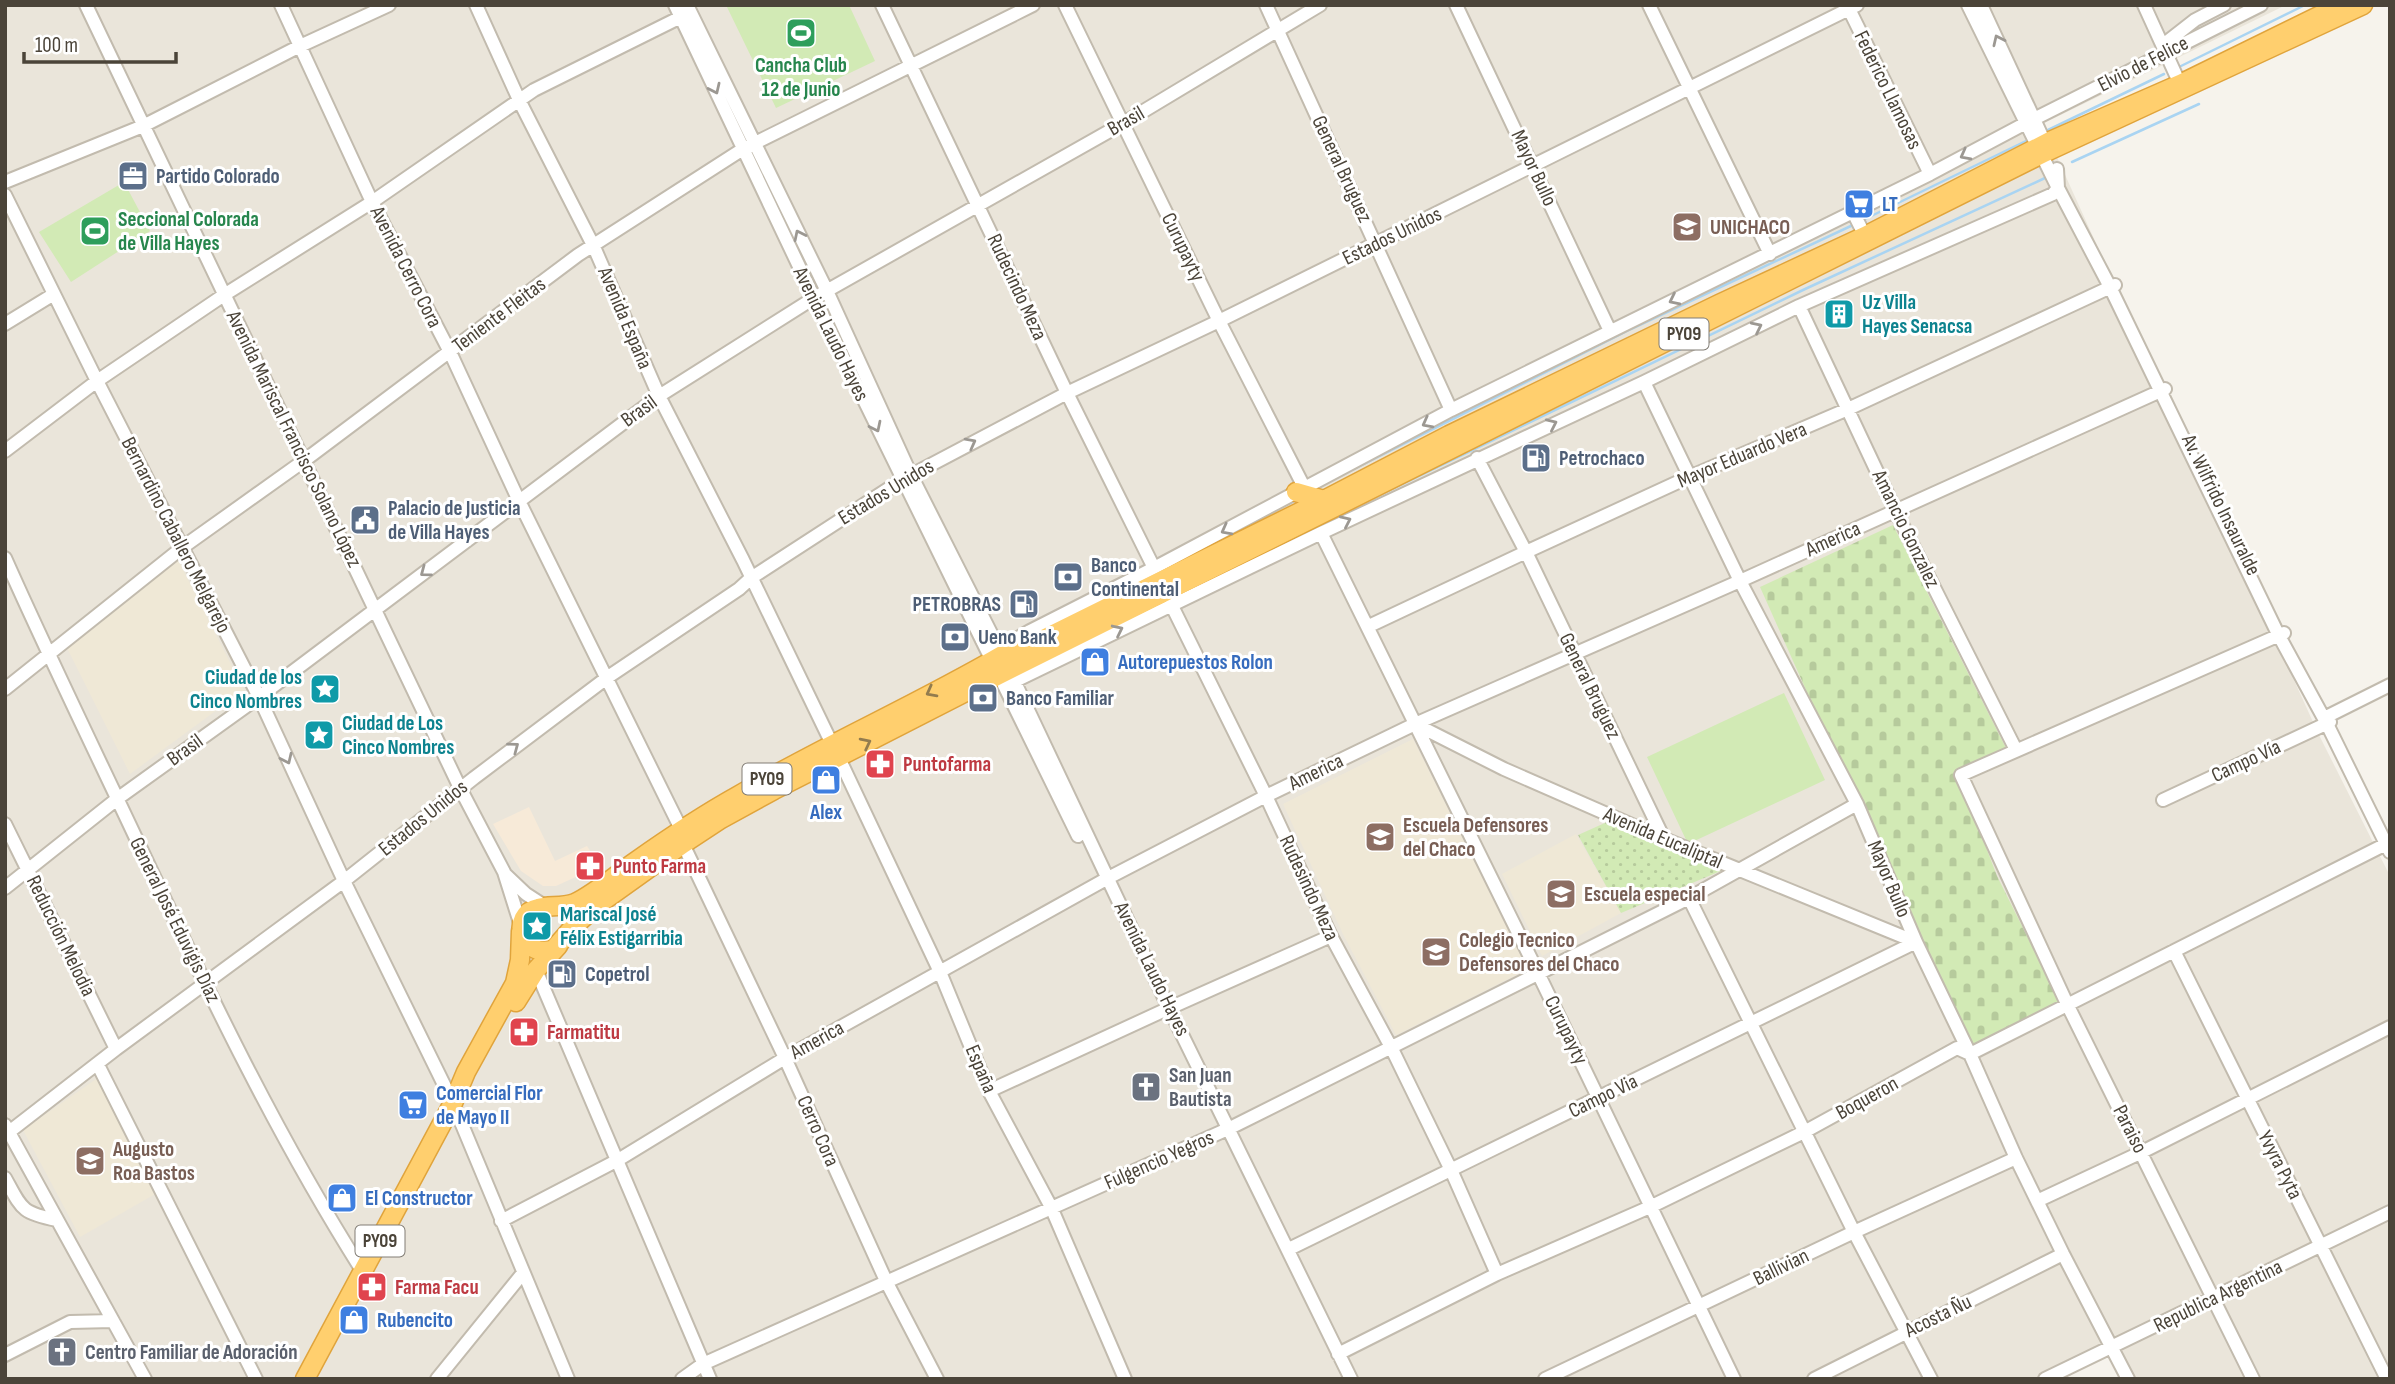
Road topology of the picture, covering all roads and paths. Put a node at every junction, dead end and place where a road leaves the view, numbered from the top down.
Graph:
1 (86, 5) edge
2 (281, 5) edge
3 (389, 5) edge
4 (475, 5) edge
5 (675, 5) edge
6 (882, 5) edge
7 (1032, 5) edge
8 (1065, 5) edge
9 (1266, 5) edge
10 (1320, 5) edge
11 (1456, 5) edge
12 (1649, 5) edge
13 (1968, 5) edge
14 (1981, 5) edge
15 (2144, 5) edge
16 (2224, 5) edge
17 (2261, 5) edge
18 (2341, 5) edge
19 (2363, 5) edge
20 (1851, 7) edge
21 (2316, 10) edge
22 (686, 12) edge
23 (1278, 31) junction
24 (300, 46) junction
25 (2164, 49) junction
26 (911, 64) junction
27 (2180, 84) junction
28 (1689, 90) junction
29 (520, 102) junction
30 (2030, 121) junction
31 (1122, 124) junction
32 (143, 126) junction
33 (749, 146) junction
34 (2043, 149) junction
35 (1533, 166) junction
36 (2056, 169) junction
37 (1930, 174) junction
38 (5, 182) edge
39 (2057, 188) junction
40 (5, 195) edge
41 (372, 202) junction
42 (978, 204) junction
43 (1858, 223) junction
44 (1376, 243) junction
45 (594, 247) junction
46 (1769, 254) junction
47 (2113, 286) junction
48 (827, 291) junction
49 (1716, 291) junction
50 (54, 294) junction
51 (224, 295) junction
52 (814, 298) junction
53 (1799, 306) junction
54 (1219, 321) junction
55 (5, 324) edge
56 (1610, 331) junction
57 (450, 352) junction
58 (97, 381) junction
59 (1644, 382) junction
60 (2163, 390) junction
61 (1067, 393) junction
62 (659, 396) junction
63 (1848, 409) junction
64 (1451, 410) junction
65 (5, 451) edge
66 (1477, 458) junction
67 (305, 460) junction
68 (906, 477) junction
69 (1689, 478) junction
70 (1300, 490) junction
71 (1324, 500) junction
72 (519, 501) junction
73 (1896, 512) junction
74 (1321, 533) junction
75 (183, 547) junction
76 (1526, 552) junction
77 (5, 558) edge
78 (1154, 568) junction
79 (751, 578) junction
80 (1740, 581) junction
81 (1171, 604) junction
82 (375, 610) junction
83 (1369, 626) junction
84 (2281, 633) junction
85 (48, 654) junction
86 (1574, 654) junction
87 (1003, 669) junction
88 (608, 677) junction
89 (2390, 685) edge
90 (5, 689) edge
91 (259, 697) junction
92 (2328, 721) junction
93 (1415, 724) junction
94 (2016, 750) junction
95 (835, 751) junction
96 (461, 790) junction
97 (1266, 796) junction
98 (117, 799) junction
99 (2162, 800) dead end
100 (1857, 804) junction
101 (5, 824) edge
102 (682, 836) junction
103 (1664, 839) junction
104 (2389, 844) edge
105 (28, 870) junction
106 (1742, 870) junction
107 (504, 872) junction
108 (1105, 880) junction
109 (344, 881) junction
110 (5, 888) edge
111 (1689, 898) junction
112 (548, 908) junction
113 (521, 928) junction
114 (1332, 936) junction
115 (561, 942) junction
116 (1916, 942) junction
117 (2174, 951) junction
118 (536, 970) junction
119 (940, 972) junction
120 (1538, 973) junction
121 (204, 983) junction
122 (2068, 1006) junction
123 (1167, 1009) junction
124 (1753, 1022) junction
125 (2390, 1027) edge
126 (116, 1049) junction
127 (1392, 1049) junction
128 (1970, 1054) junction
129 (785, 1058) junction
130 (98, 1065) junction
131 (989, 1091) junction
132 (1599, 1097) junction
133 (2247, 1100) junction
134 (453, 1103) junction
135 (7, 1128) edge
136 (1228, 1130) junction
137 (1806, 1131) junction
138 (11, 1147) edge
139 (2142, 1153) junction
140 (2016, 1158) junction
141 (618, 1160) junction
142 (1451, 1170) junction
143 (5, 1178) edge
144 (2037, 1200) junction
145 (1051, 1207) junction
146 (1650, 1207) junction
147 (2390, 1212) edge
148 (57, 1220) junction
149 (501, 1222) junction
150 (1854, 1232) junction
151 (2320, 1245) junction
152 (1289, 1249) junction
153 (2063, 1254) junction
154 (363, 1272) junction
155 (523, 1273) junction
156 (1497, 1274) junction
157 (887, 1283) junction
158 (2213, 1299) junction
159 (1699, 1307) junction
160 (113, 1321) junction
161 (1906, 1331) junction
162 (2113, 1346) junction
163 (5, 1354) edge
164 (1338, 1354) junction
165 (704, 1364) junction
166 (1546, 1378) edge
167 (145, 1379) edge
168 (256, 1379) edge
169 (305, 1379) edge
170 (437, 1379) edge
171 (568, 1379) edge
172 (682, 1379) edge
173 (710, 1379) edge
174 (937, 1379) edge
175 (1125, 1379) edge
176 (1351, 1379) edge
177 (1734, 1379) edge
178 (1814, 1379) edge
179 (1931, 1379) edge
180 (2045, 1379) edge
181 (2128, 1379) edge
182 (2253, 1379) edge
183 (2387, 1379) edge

1 - 32 street, Avenida Mariscal Francisco Solano López
2 - 24 street, Avenida Cerro Cora
3 - 24 street
4 - 29 street, Avenida España
5 - 22 street, Avenida Laudo Hayes
6 - 26 street, Rudecindo Meza
7 - 26 street, Teniente Fleitas
8 - 31 street, Curupayty
9 - 23 street, General Bruguez
10 - 23 street, Brasil
11 - 35 street, Mayor Bullo
12 - 28 street
13 - 30 street
30 -> 14 street
15 - 25 street
16 - 25 street
17 - 25 street, Elvio de Felice
18 - 21 highway, PY09
19 - 34 highway, PY09
20 - 28 street, Estados Unidos
20 - 37 street, Federico Llamosas
21 - 27 highway, PY09
22 - 29 street
22 - 33 street, Avenida Laudo Hayes
23 - 31 street, Brasil
23 - 44 street, General Bruguez
24 - 32 street
24 - 41 street, Avenida Cerro Cora
25 - 27 street
25 - 30 street, Elvio de Felice
26 - 33 street, Teniente Fleitas
26 - 42 street, Rudecindo Meza
27 - 34 highway, PY09
28 - 35 street, Estados Unidos
28 - 46 street
29 - 41 street
29 - 45 street, Avenida España
30 - 34 street
30 -> 37 street, Elvio de Felice
31 - 42 street, Brasil
31 - 54 street, Curupayty
32 - 38 street
32 - 51 street, Avenida Mariscal Francisco Solano López
33 - 45 street, Teniente Fleitas
48 -> 33 street, Avenida Laudo Hayes
33 - 52 street, Avenida Laudo Hayes
34 - 36 street, Av. Wilfrido Insauralde
34 - 39 street
34 - 43 highway, PY09
34 - 87 highway, PY09
35 - 44 street, Estados Unidos
35 - 56 street, Mayor Bullo
36 - 39 street
36 - 47 street, Av. Wilfrido Insauralde
37 - 43 street, Elvio de Felice
39 - 47 street
39 - 53 street
40 - 50 street, Bernardino Caballero Melgarejo
41 - 51 street
41 - 57 street, Avenida Cerro Cora
42 - 48 street, Brasil
42 - 61 street, Rudecindo Meza
43 - 46 street, Elvio de Felice
43 - 49 highway, PY09
44 - 54 street, Estados Unidos
44 - 64 street, General Bruguez
45 - 57 street, Teniente Fleitas
45 - 62 street, Avenida España
46 - 49 street, Elvio de Felice
47 - 60 street, Av. Wilfrido Insauralde
47 - 63 street, Mayor Eduardo Vera
48 - 52 street, Brasil
48 - 68 street, Avenida Laudo Hayes
49 -> 56 street, Elvio de Felice
49 - 71 highway, PY09
50 - 55 street
50 - 58 street, Bernardino Caballero Melgarejo
51 - 58 street
51 - 67 street, Avenida Mariscal Francisco Solano López
52 - 62 street, Brasil
52 -> 68 street, Avenida Laudo Hayes
59 -> 53 street
53 - 63 street, Amancio Gonzalez
54 - 61 street, Estados Unidos
54 - 70 street, Curupayty
56 - 64 street, Elvio de Felice
57 - 67 street, Teniente Fleitas
57 - 72 street, Avenida Cerro Cora
58 - 65 street
58 - 75 street, Bernardino Caballero Melgarejo
66 -> 59 street
59 - 69 street, Mayor Bullo
60 - 73 street, America
60 - 84 street, Av. Wilfrido Insauralde
68 -> 61 street, Estados Unidos
61 - 78 street, Rudecindo Meza
62 - 72 street, Brasil
62 - 79 street, Avenida España
63 - 69 street, Mayor Eduardo Vera
63 - 73 street, Amancio Gonzalez
64 -> 70 street, Elvio de Felice
74 -> 66 street
66 - 76 street, General Bruguez
67 - 75 street, Teniente Fleitas
67 - 82 street, Avenida Mariscal Francisco Solano López
68 - 79 street, Estados Unidos
68 - 87 street, Avenida Laudo Hayes
69 - 76 street, Mayor Eduardo Vera
69 - 80 street, Mayor Bullo
70 - 71 highway
70 -> 78 street, Elvio de Felice
71 - 87 highway, PY09
72 -> 82 street, Brasil
72 - 88 street, Avenida Cerro Cora
73 - 80 street, America
73 - 94 street, Amancio Gonzalez
74 - 81 street
74 - 83 street, Curupayty
75 - 85 street, Teniente Fleitas
75 - 91 street, Bernardino Caballero Melgarejo
76 - 83 street, Mayor Eduardo Vera
76 - 86 street, General Bruguez
77 - 85 street, General José Eduvigis Díaz
78 - 87 street, Elvio de Felice
79 - 88 street, Estados Unidos
79 - 95 street, Avenida España
80 - 86 street, America
80 - 100 street, Mayor Bullo
87 -> 81 street
81 - 97 street, Rudesindo Meza
82 - 91 street, Brasil
82 - 96 street, Avenida Mariscal Francisco Solano López
83 - 93 street, Curupayty
84 - 92 street, Av. Wilfrido Insauralde
84 - 94 street
85 - 90 street, Teniente Fleitas
85 - 98 street, General José Eduvigis Díaz
86 - 93 street, America
86 - 103 street, General Bruguez
87 - 95 highway, PY09
87 - 108 street, Avenida Laudo Hayes
96 -> 88 street, Estados Unidos
88 - 102 street, Avenida Cerro Cora
89 - 92 street, Campo Vía
91 - 98 street, Brasil
91 -> 109 street, Bernardino Caballero Melgarejo
92 - 99 street, Campo Vía
92 - 104 street, Av. Wilfrido Insauralde
93 - 97 street, America
93 - 103 street, Avenida Eucaliptal
93 - 120 street, Curupayty
94 - 122 street, Paraiso
95 - 102 highway, PY09
95 - 119 street, España
96 - 107 street, Avenida Mariscal Francisco Solano López
96 - 109 street, Estados Unidos
97 - 108 street, America
97 - 114 street, Rudesindo Meza
98 - 105 street, Brasil
98 - 121 street, General José Eduvigis Díaz
100 - 106 street, Fulgencio Yegros
100 - 116 street, Mayor Bullo
101 - 105 street, Reducción Melodia
102 - 112 highway, PY09
102 - 115 highway, PY09
102 - 129 street, Cerro Cora
103 - 106 street, Avenida Eucaliptal
104 - 117 street, Boqueron
105 - 110 street, Brasil
105 - 126 street, Reducción Melodia
106 - 111 street, Fulgencio Yegros
106 - 116 street, Avenida Eucaliptal
107 - 112 street
107 - 113 street
108 - 119 street, America
108 - 123 street, Avenida Laudo Hayes
109 - 121 street, Estados Unidos
109 - 134 street, Bernardino Caballero Melgarejo
111 - 120 street, Fulgencio Yegros
111 - 124 street
112 - 113 highway, PY09
112 - 115 highway
113 - 115 highway
113 - 134 highway, PY09
114 - 123 street
114 - 127 street, Rudesindo Meza
115 - 118 highway, PY09
116 - 124 street, Campo Via
116 - 128 street, Mayor Bullo
117 - 122 street, Boqueron
117 - 133 street, Yvyra Pyta
118 - 134 highway, PY09
118 - 141 street
119 - 129 street, America
119 - 131 street, España
120 - 127 street, Fulgencio Yegros
120 - 132 street, Curupayty
121 - 126 street, Estados Unidos
121 - 154 street, General José Eduvigis Díaz
122 - 128 street, Boqueron
122 - 139 street, Paraiso
123 - 131 street
123 - 136 street, Avenida Laudo Hayes
124 - 132 street, Campo Via
124 - 137 street
125 - 133 street
126 - 130 street, Estados Unidos
127 - 136 street, Fulgencio Yegros
127 - 142 street, Rudesindo Meza
128 - 137 street, Boqueron
128 - 140 street, Mayor Bullo
129 - 141 street, America
129 - 157 street, Cerro Cora
130 - 135 street, Estados Unidos
130 - 168 street
131 - 145 street, España
132 - 142 street, Campo Via
132 - 146 street, Curupayty
133 - 139 street
133 - 151 street, Yvyra Pyta
134 - 149 street, Bernardino Caballero Melgarejo
134 - 154 highway, PY09
135 - 138 street
136 - 145 street, Fulgencio Yegros
136 - 152 street
137 - 146 street, Boqueron
137 - 150 street
138 - 148 street
139 - 144 street
139 - 158 street, Paraiso
140 - 144 street, Mayor Bullo
140 - 150 street, Ballivian
141 - 149 street, America
141 - 165 street
142 - 152 street, Campo Via
142 - 156 street, Rudesindo Meza
143 - 148 street
144 - 153 street, Mayor Bullo
145 - 157 street, Fulgencio Yegros
145 - 175 street, España
146 - 156 street, Boqueron
146 - 159 street, Curupayty
147 - 151 street, Republica Argentina
148 - 160 street
149 - 155 street, Bernardino Caballero Melgarejo
150 - 159 street, Ballivian
150 - 161 street
151 - 158 street, Republica Argentina
151 - 183 street, Yvyra Pyta
152 - 164 street
153 - 161 street, Acosta Ñu
153 - 162 street, Mayor Bullo
154 - 169 highway, PY09
155 - 170 street
155 - 171 street, Bernardino Caballero Melgarejo
156 - 164 street, Boqueron
157 - 165 street, Fulgencio Yegros
157 - 174 street, Cerro Cora
158 - 162 street, Republica Argentina
158 - 182 street, Paraiso
159 - 166 street, Ballivian
159 - 177 street, Curupayty
160 - 163 street
160 - 167 street
161 - 178 street, Acosta Ñu
161 - 179 street
162 - 180 street, Republica Argentina
162 - 181 street, Mayor Bullo
164 - 176 street
165 - 172 street, Fulgencio Yegros
165 - 173 street

